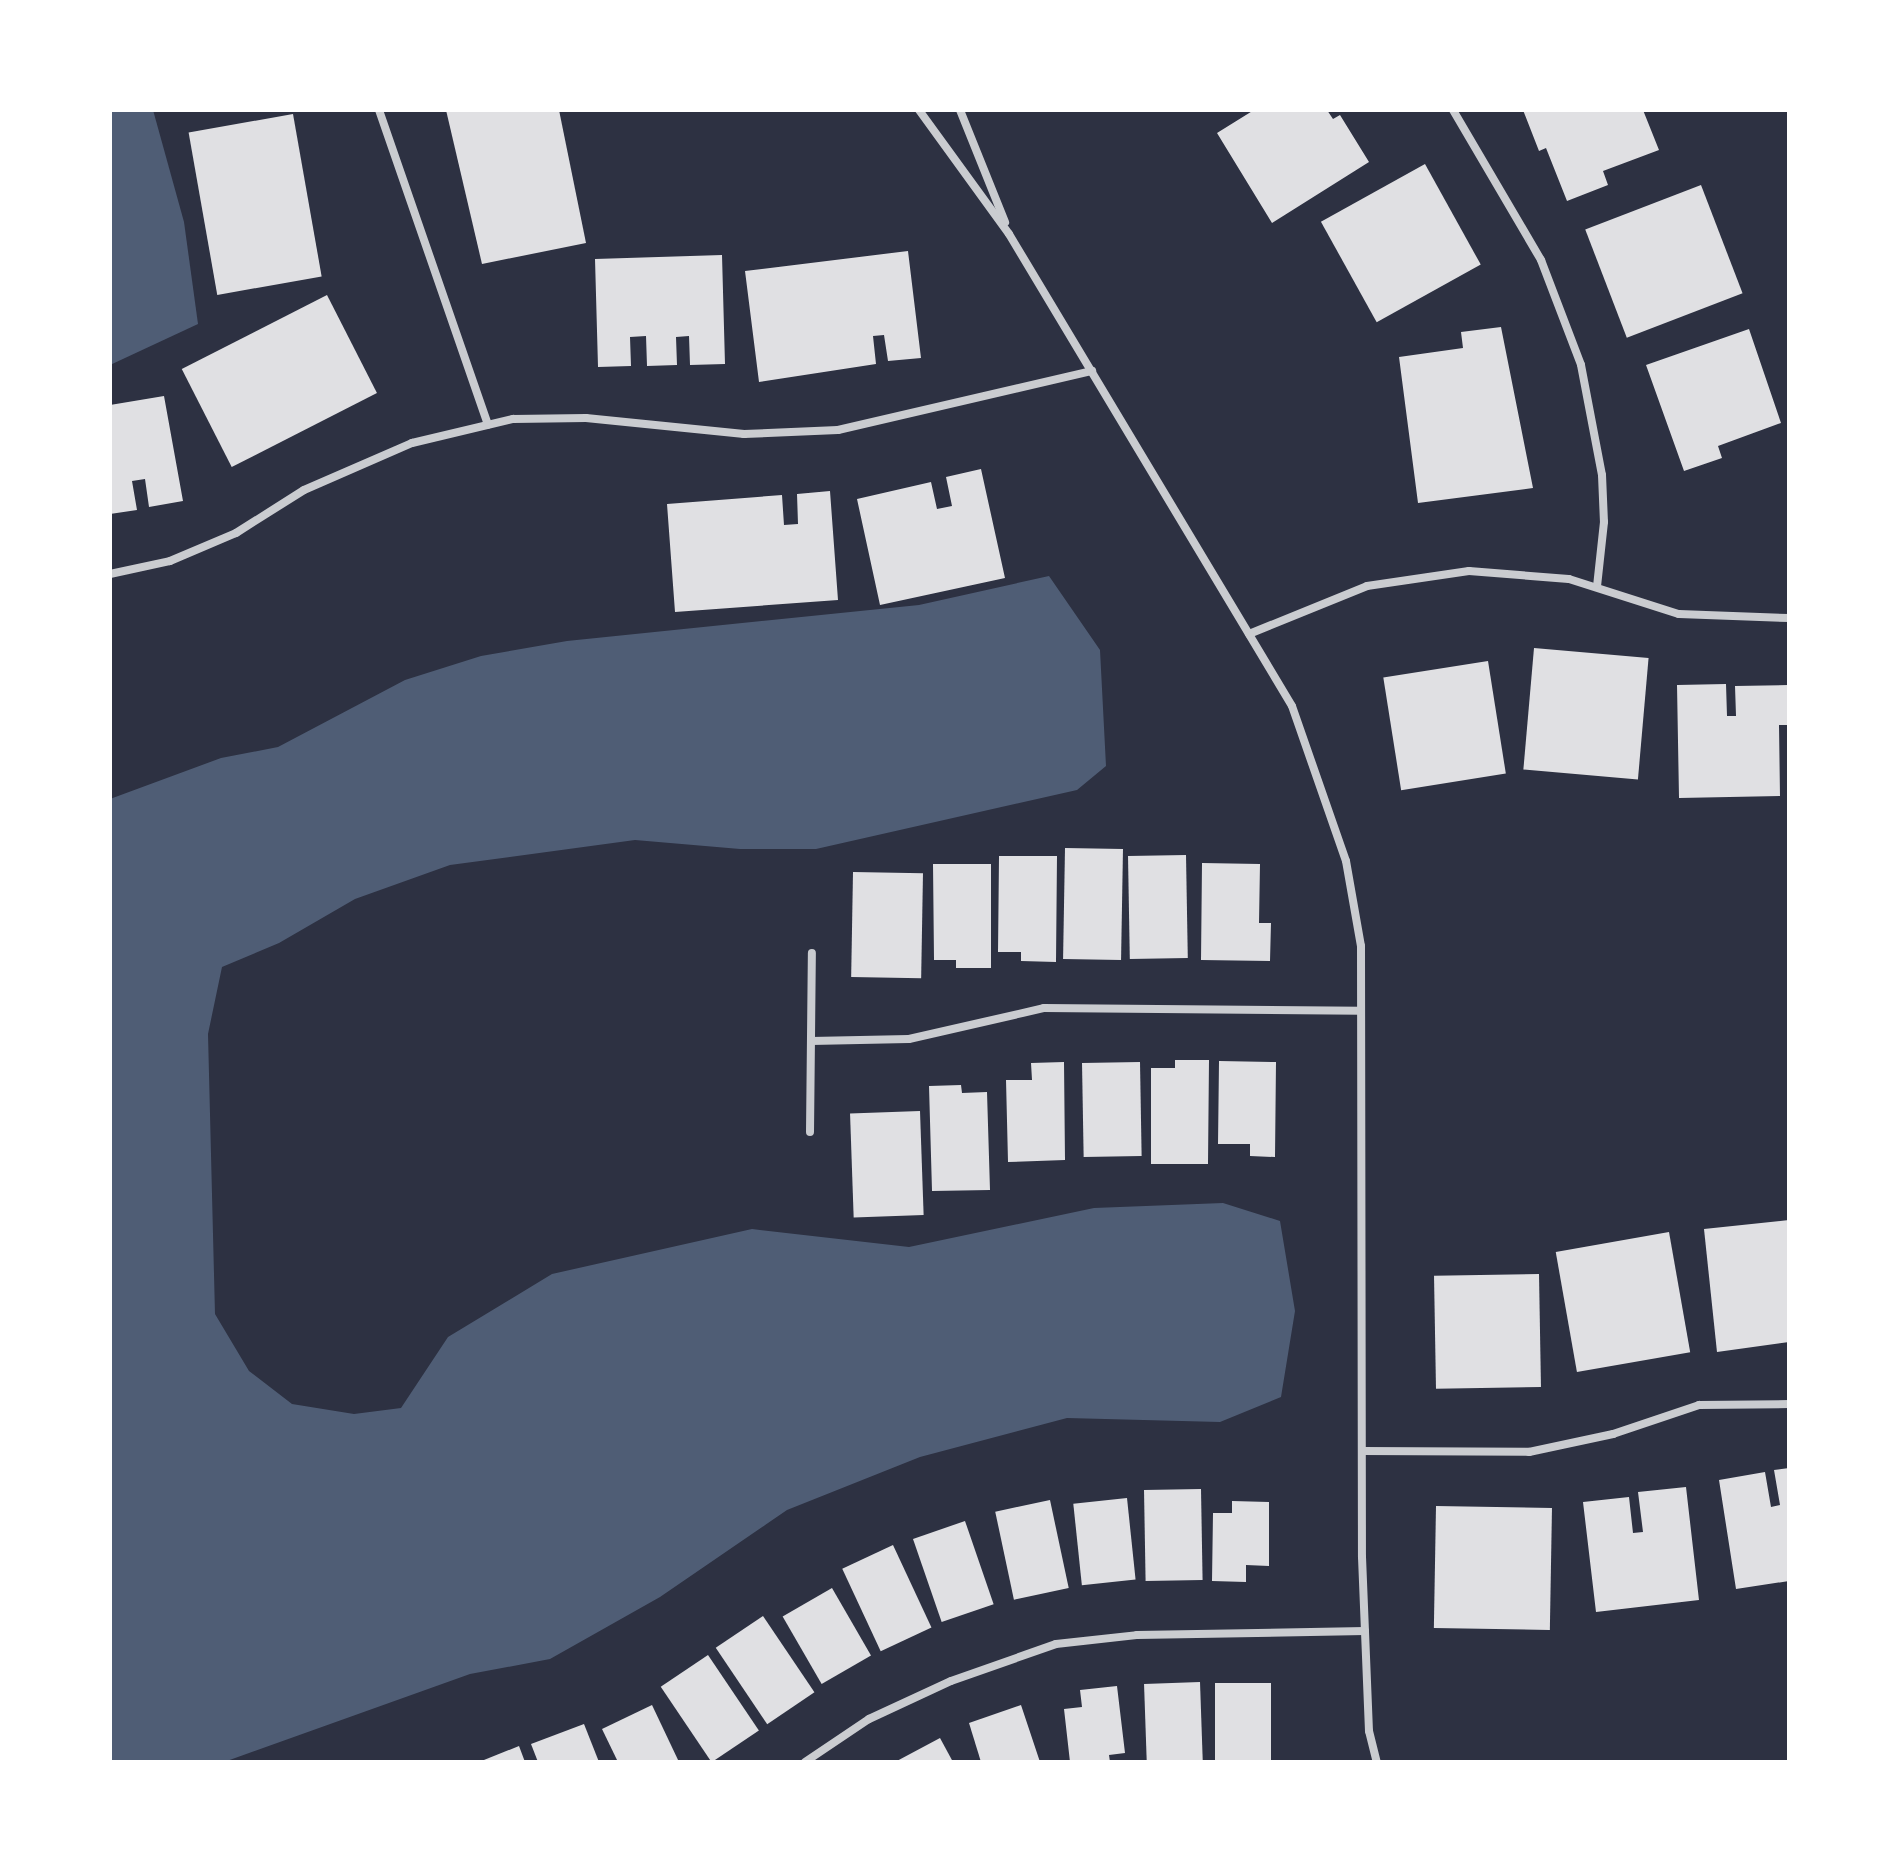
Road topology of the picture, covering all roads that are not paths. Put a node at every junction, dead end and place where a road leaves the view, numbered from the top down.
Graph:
1 (379, 110) edge
2 (919, 110) edge
3 (960, 110) edge
4 (1453, 110) edge
5 (1009, 234) junction
6 (1092, 371) junction
7 (488, 425) junction
8 (110, 574) edge
9 (1597, 586) junction
10 (1789, 618) edge
11 (1249, 634) junction
12 (812, 953) dead end
13 (1361, 1011) junction
14 (811, 1041) junction
15 (810, 1132) dead end
16 (1789, 1404) edge
17 (1362, 1451) junction
18 (1365, 1631) junction
19 (805, 1762) edge
20 (1377, 1762) edge

1 - 7 street
2 - 5 street
3 - 5 street
4 - 9 street
5 - 6 street
6 - 7 street
6 - 11 street
7 - 8 street
9 - 10 street
9 - 11 street
11 - 13 street
12 - 14 street
13 - 14 street
13 - 17 street
14 - 15 street
16 - 17 street
17 - 18 street
18 - 19 street
18 - 20 street

